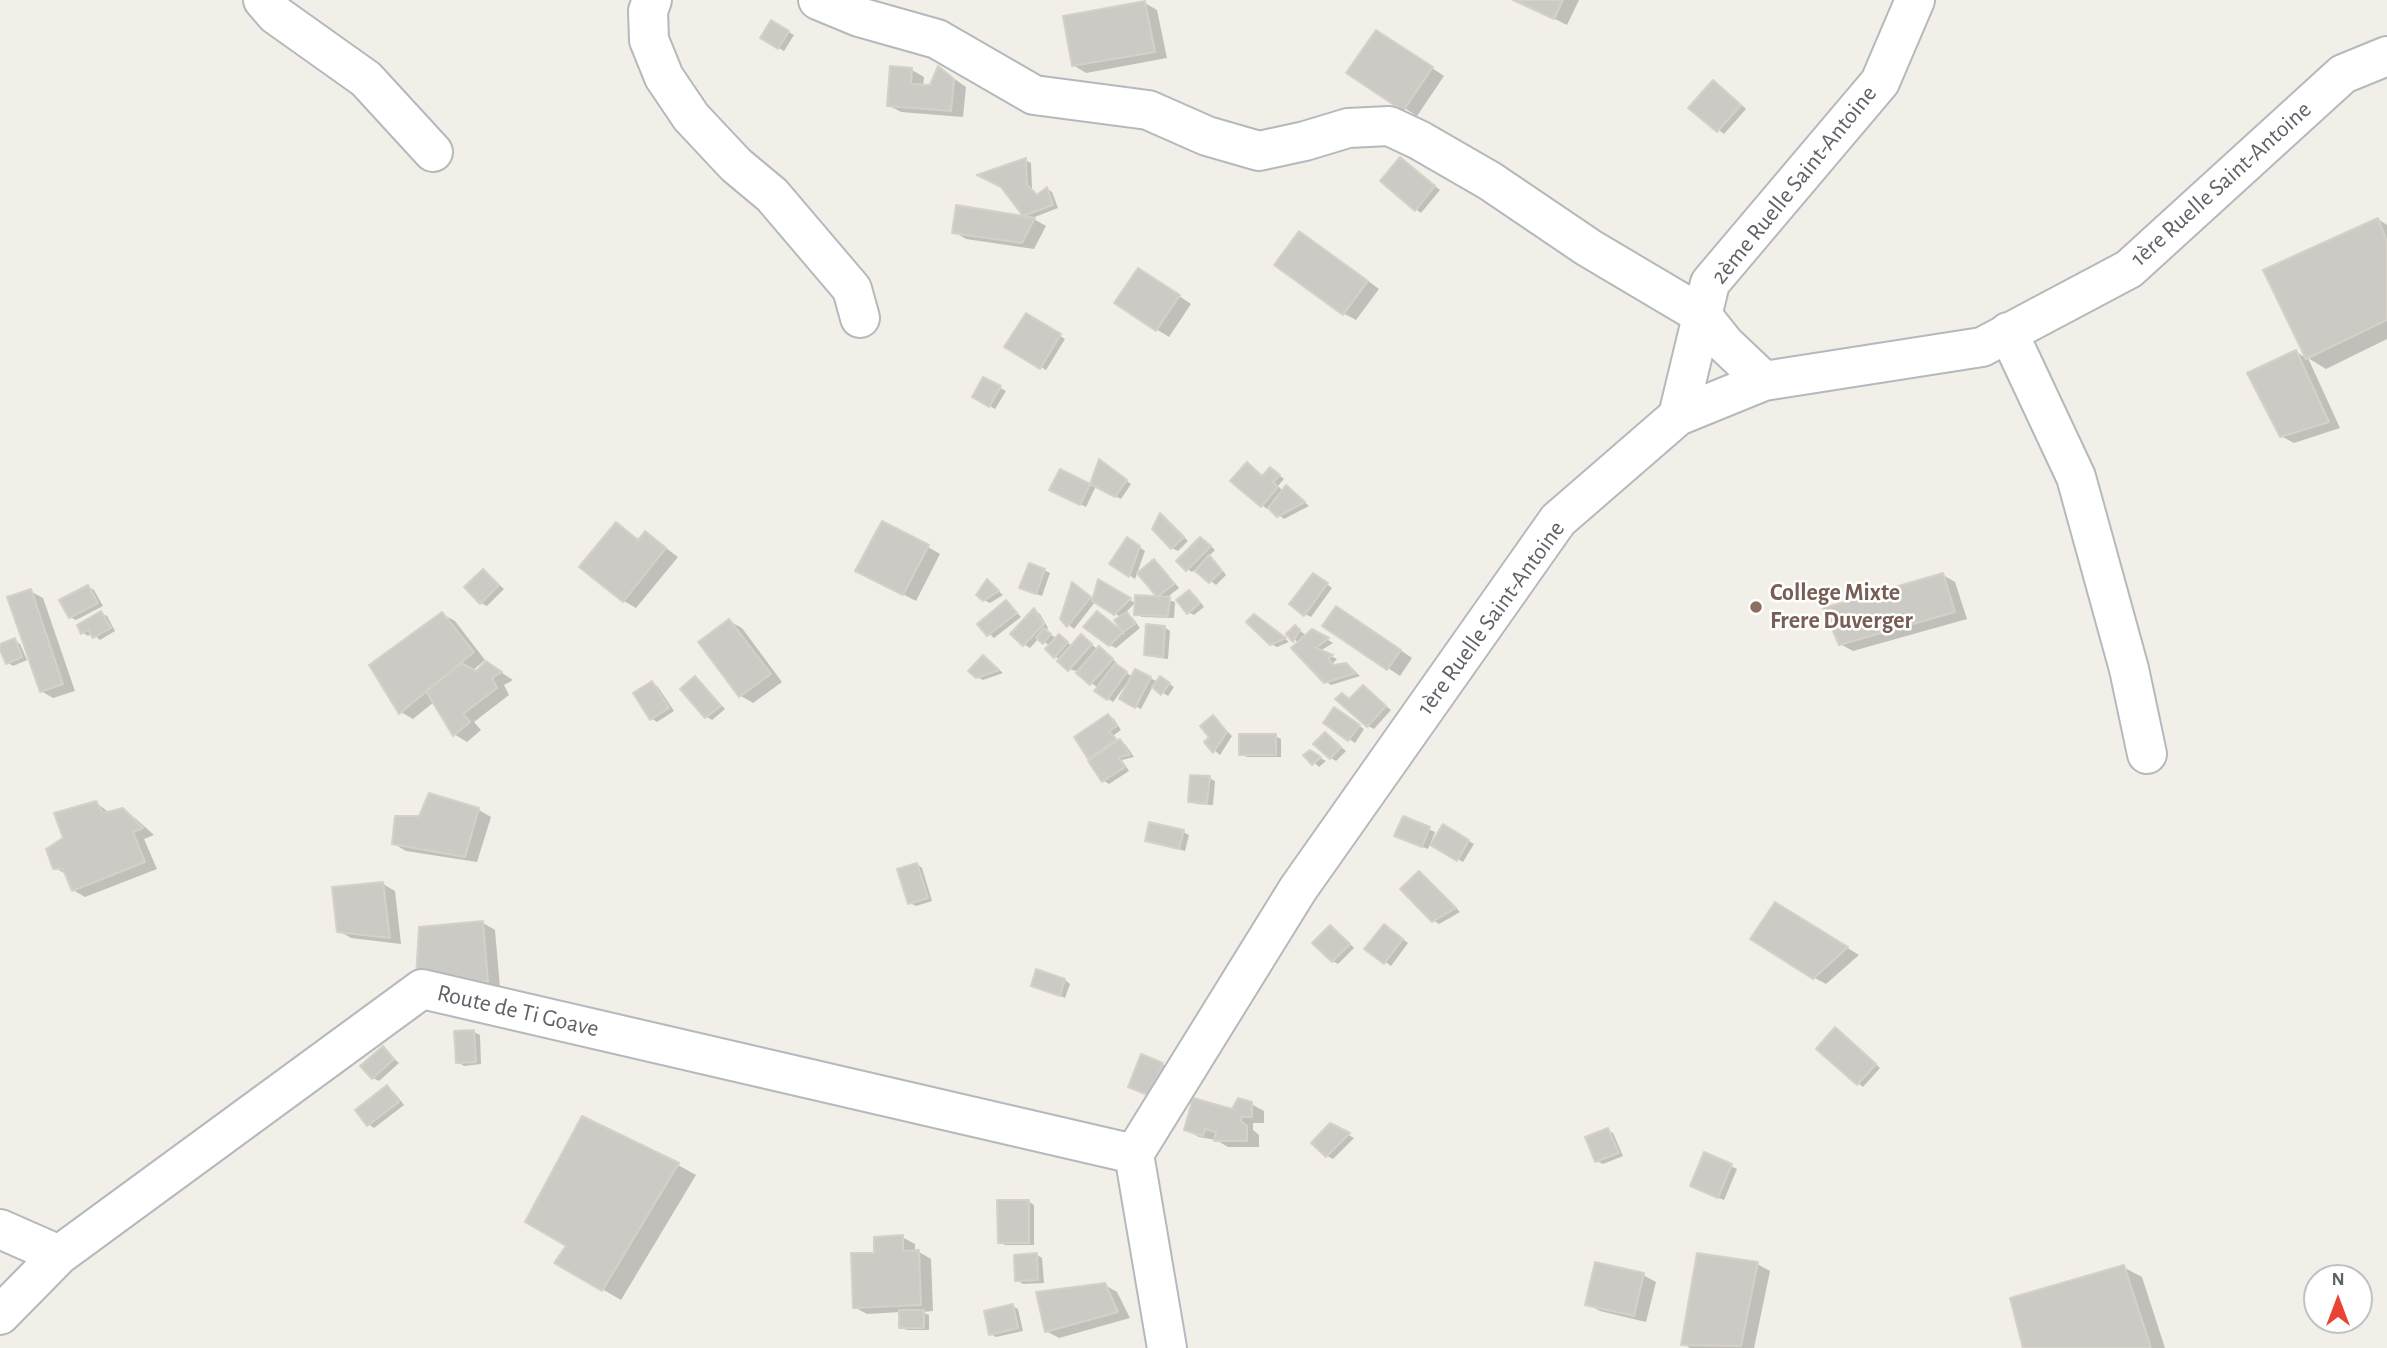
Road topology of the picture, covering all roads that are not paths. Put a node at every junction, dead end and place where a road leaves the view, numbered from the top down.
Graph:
1 (262, 0) edge
2 (652, 0) edge
3 (818, 0) edge
4 (1915, 0) edge
5 (2387, 57) edge
6 (433, 152) dead end
7 (1702, 315) junction
8 (860, 317) dead end
9 (2008, 332) junction
10 (1764, 381) junction
11 (1678, 415) junction
12 (2147, 754) dead end
13 (1134, 1154) junction
14 (0, 1229) edge
15 (59, 1255) junction
16 (0, 1315) edge
17 (1167, 1348) edge

1 - 6 street
2 - 8 street
3 - 7 street
4 - 7 street, 2ème Ruelle Saint-Antoine
5 - 9 street, 1ère Ruelle Saint-Antoine
7 - 10 street
7 - 11 street, 2ème Ruelle Saint-Antoine
9 - 10 street, 1ère Ruelle Saint-Antoine
9 - 12 street
10 - 11 street, 1ère Ruelle Saint-Antoine
11 - 13 street, 1ère Ruelle Saint-Antoine
13 - 15 street, Route de Ti Goave
13 - 17 street
14 - 15 street
15 - 16 street, Route de Ti Goave

